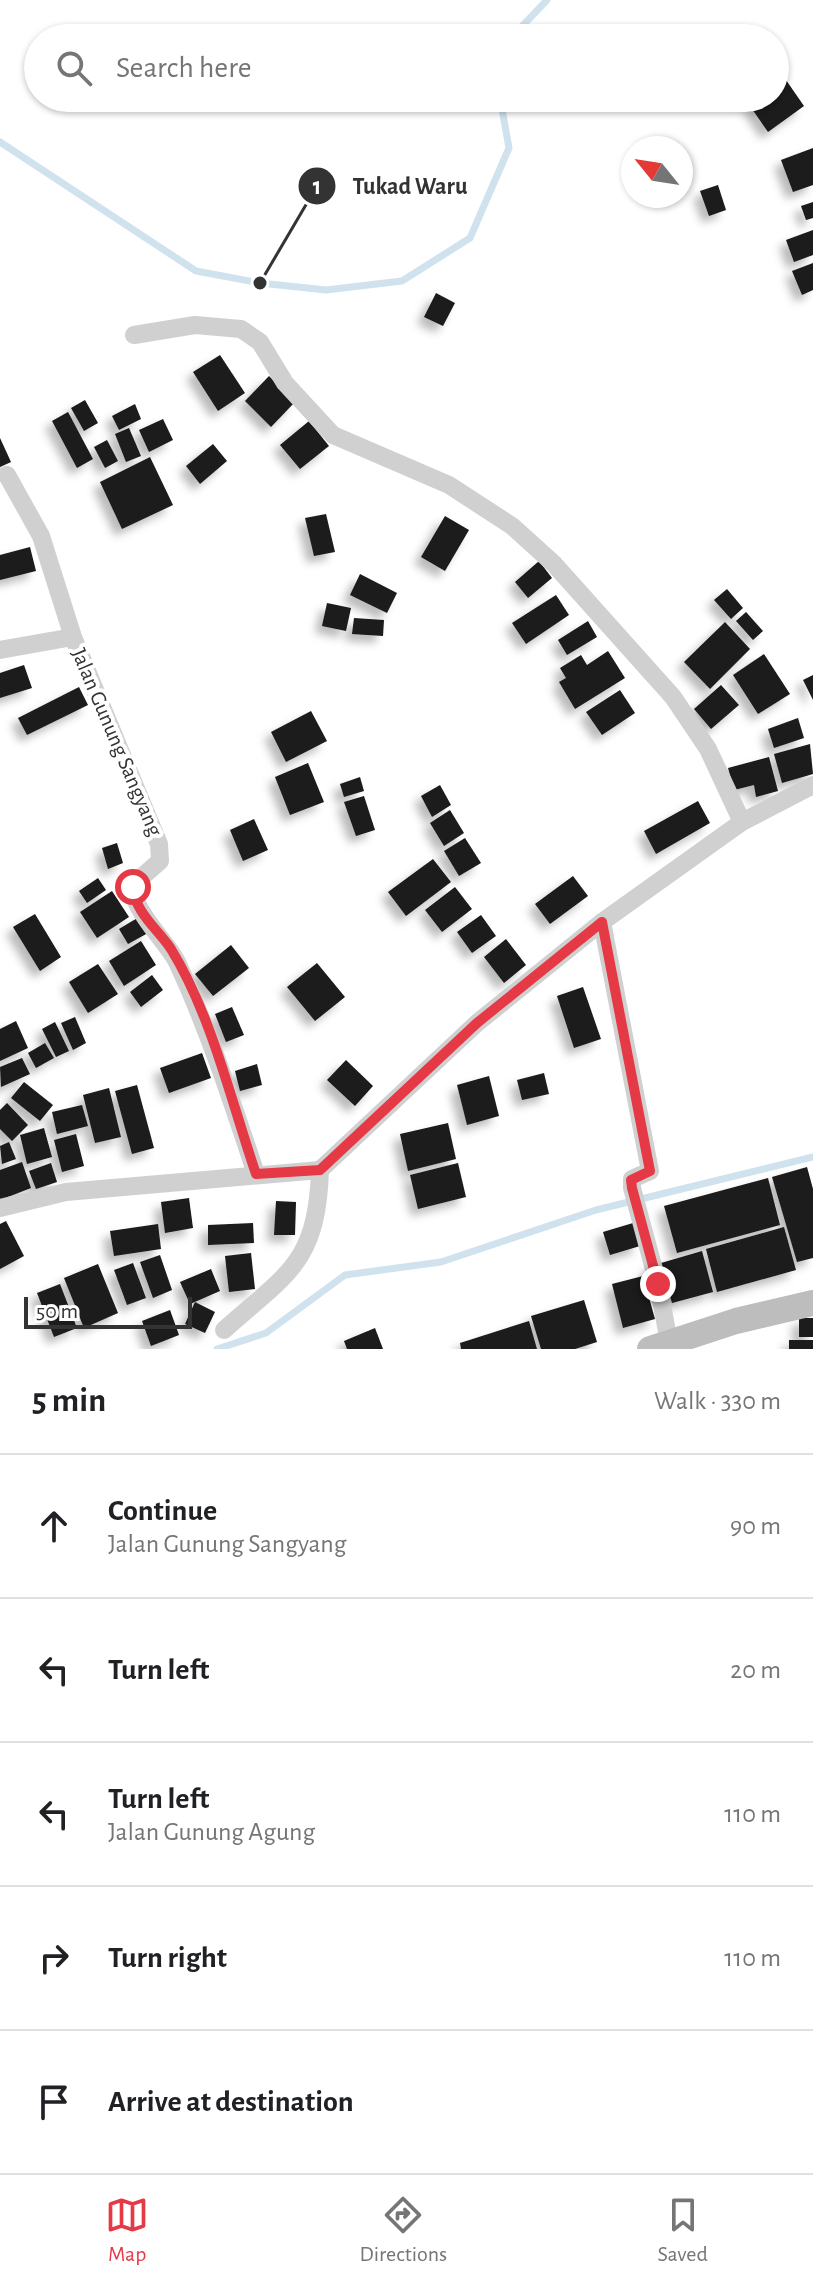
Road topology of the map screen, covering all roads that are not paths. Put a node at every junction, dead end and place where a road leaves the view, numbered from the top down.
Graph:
1 (134, 335) dead end
2 (7, 475) dead end
3 (73, 637) junction
4 (0, 650) edge
5 (813, 785) edge
6 (742, 822) junction
7 (602, 922) junction
8 (320, 1170) junction
9 (256, 1174) junction
10 (0, 1208) edge
11 (813, 1303) edge
12 (224, 1330) dead end
13 (659, 1346) edge

1 - 6 street
2 - 3 street, Jalan Gunung Sangyang
3 - 4 street
3 - 9 street, Jalan Gunung Sangyang
5 - 6 street
6 - 7 street
7 - 8 street
7 - 13 street
8 - 9 street
8 - 12 street
9 - 10 street
11 - 13 main road

